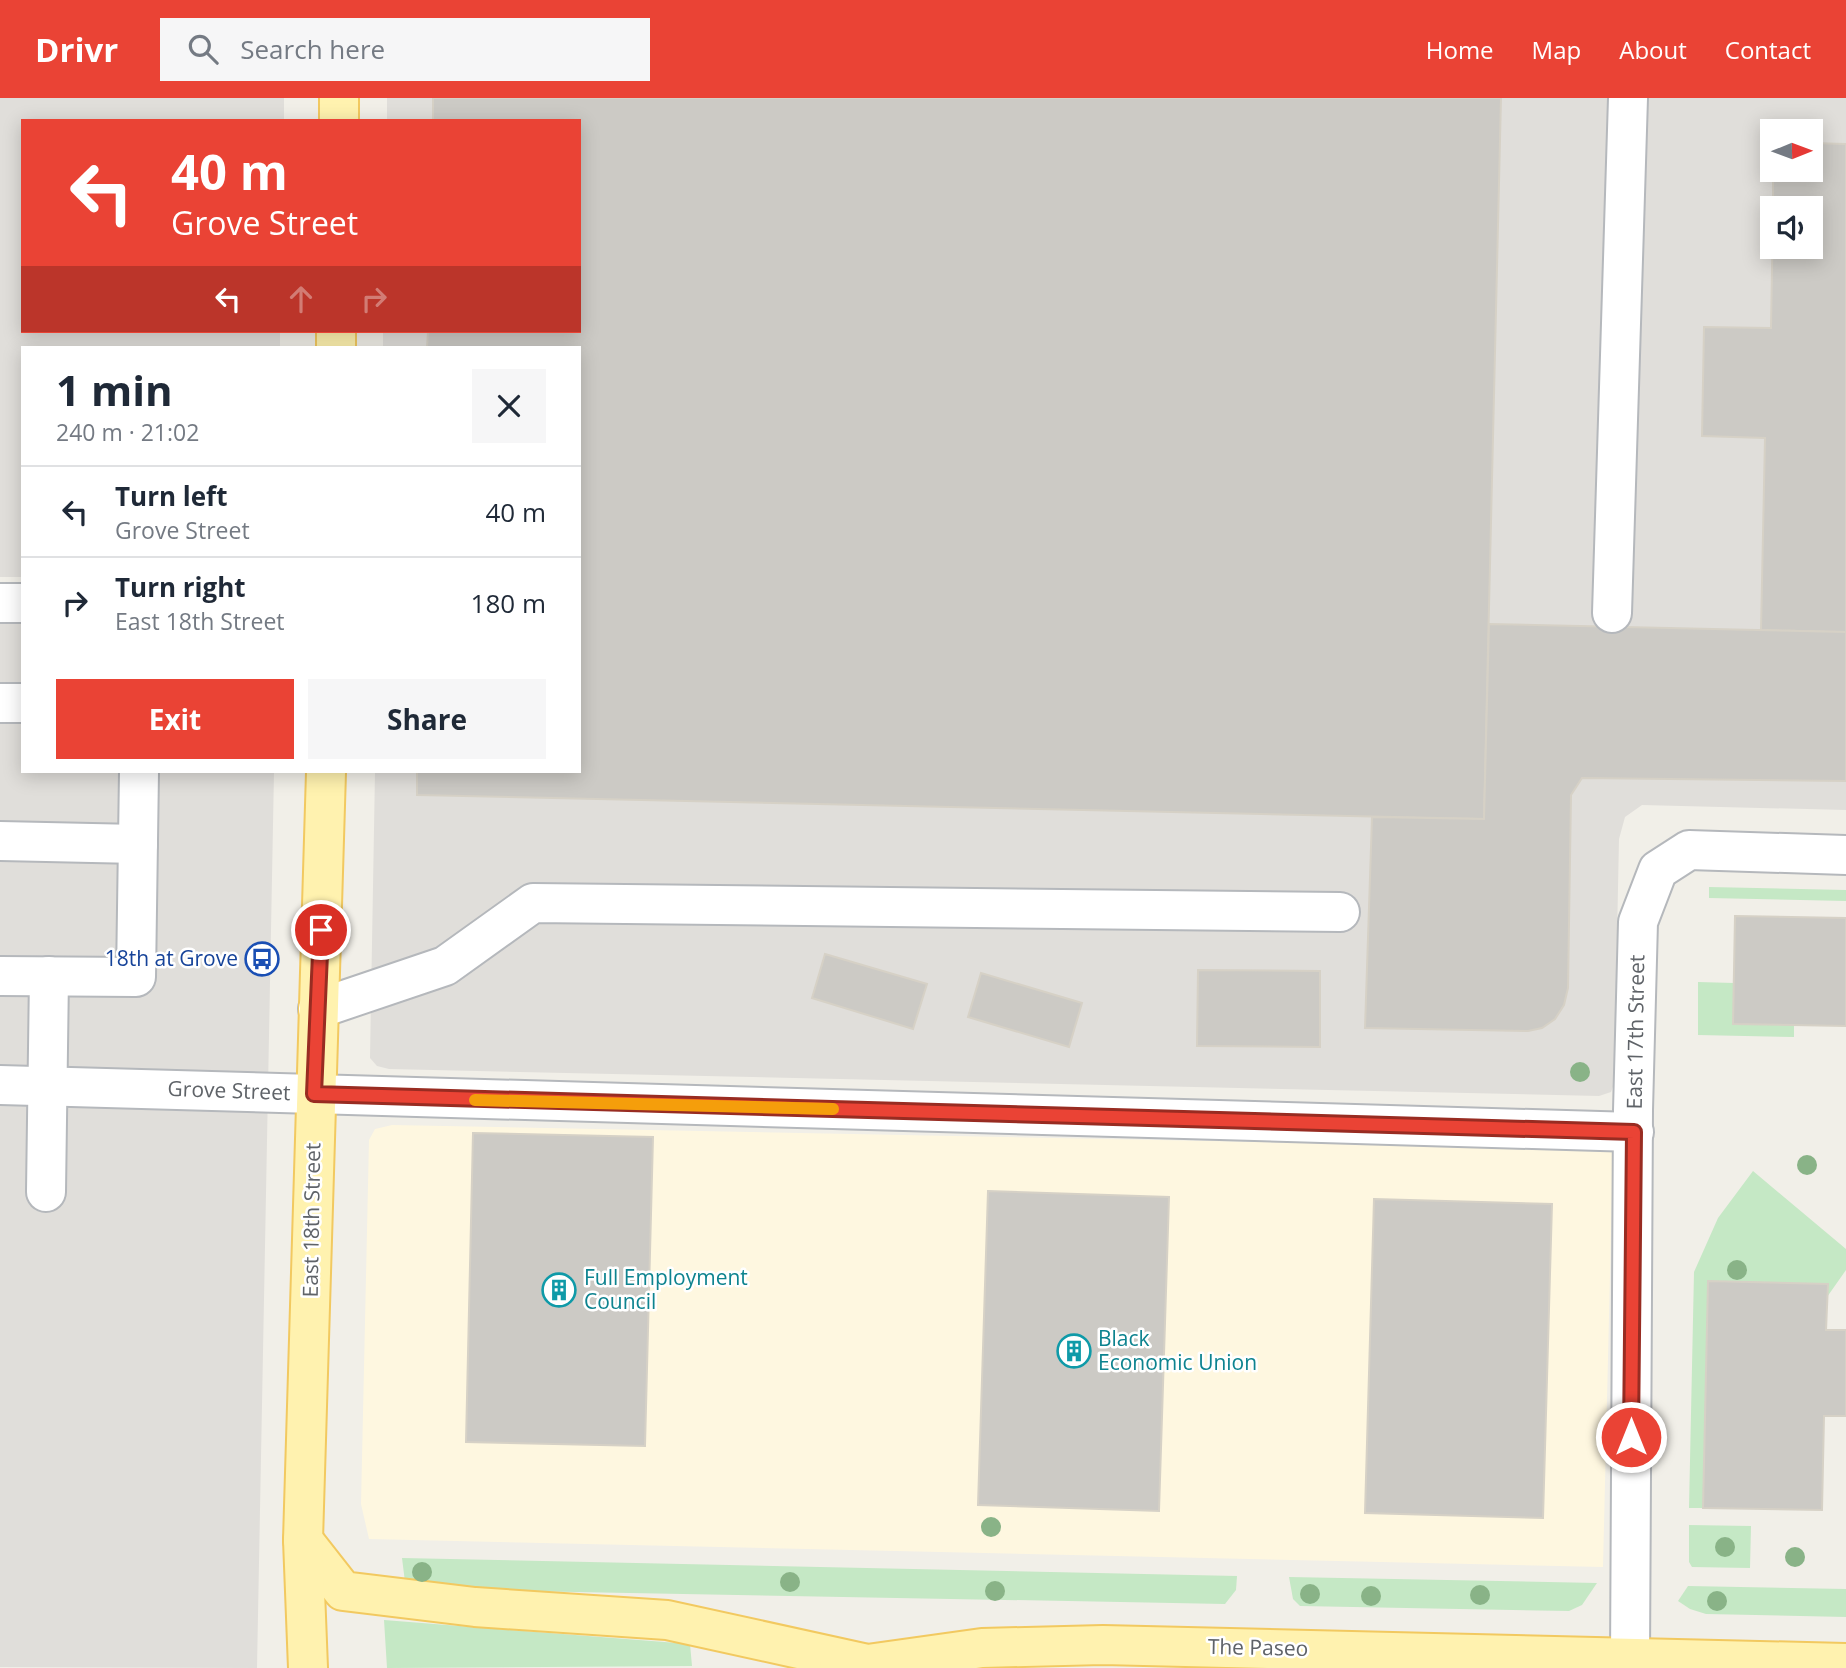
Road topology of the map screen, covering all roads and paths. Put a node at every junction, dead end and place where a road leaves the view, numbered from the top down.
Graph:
1 (340, 98) edge
2 (1628, 98) edge
3 (339, 119) edge
4 (0, 603) edge
5 (21, 603) edge
6 (1612, 613) dead end
7 (0, 703) edge
8 (21, 703) edge
9 (139, 773) edge
10 (326, 773) edge
11 (0, 841) edge
12 (138, 844) junction
13 (1846, 855) edge
14 (1340, 912) dead end
15 (0, 975) edge
16 (49, 976) junction
17 (318, 1009) junction
18 (0, 1084) edge
19 (47, 1086) junction
20 (314, 1094) junction
21 (1634, 1132) junction
22 (46, 1192) dead end
23 (303, 1540) junction
24 (982, 1658) edge
25 (1630, 1659) junction
26 (1846, 1663) edge
27 (851, 1665) edge
28 (308, 1668) edge

1 - 3 main road
2 - 6 street
4 - 5 street
7 - 8 street
9 - 12 street
10 - 17 main road, East 18th Street
11 - 12 street
12 - 16 street
13 - 21 street, East 17th Street
14 - 17 street
15 - 16 street
16 - 19 street
17 - 20 main road, East 18th Street
18 - 19 street, Grove Street
19 - 20 street, Grove Street
19 - 22 street
20 - 21 street, Grove Street
20 - 23 main road, East 18th Street
21 - 25 street, East 17th Street
23 - 27 main road, The Paseo
23 - 28 main road, East 18th Street
24 - 25 main road, The Paseo
24 - 27 main road, The Paseo
25 - 26 main road, The Paseo

